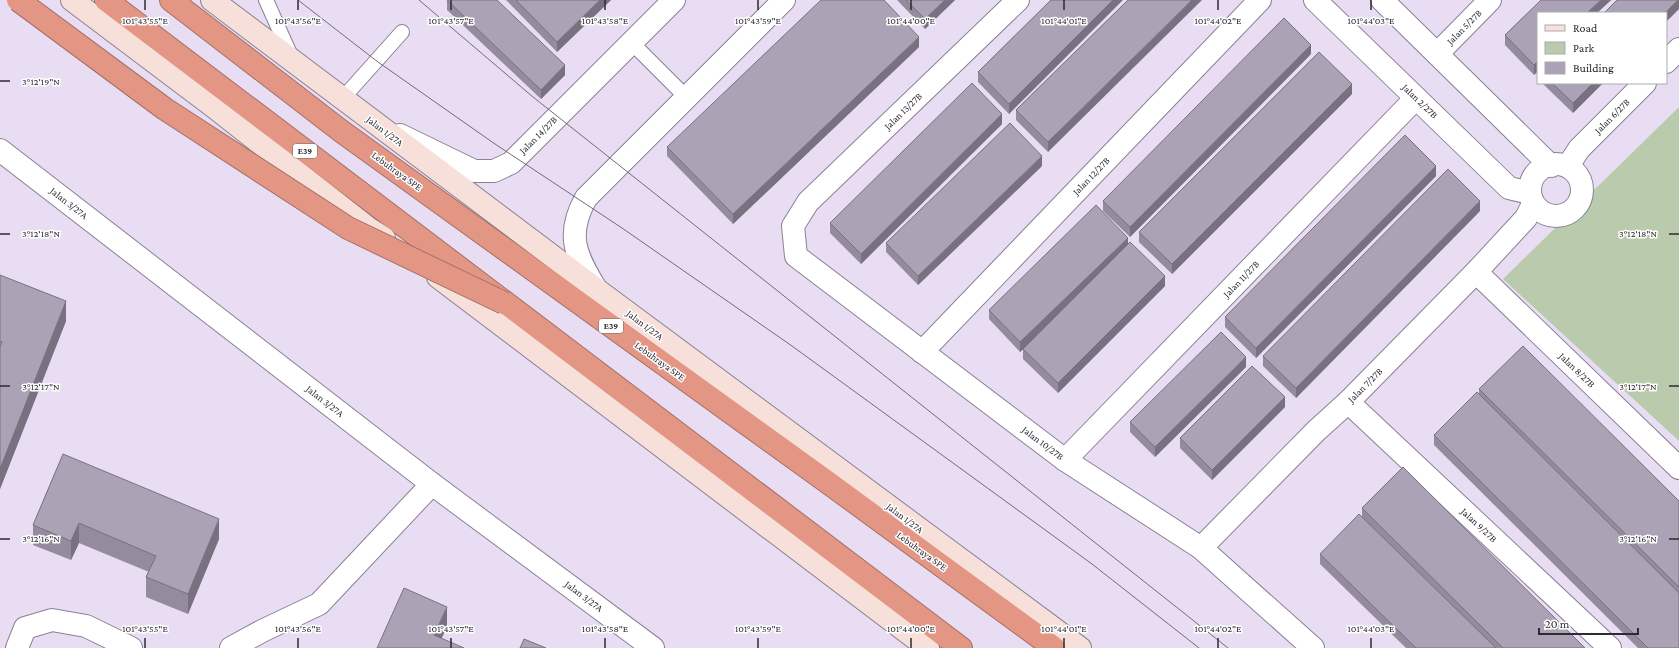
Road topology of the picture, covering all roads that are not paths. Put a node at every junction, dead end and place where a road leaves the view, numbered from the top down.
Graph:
1 (18, 0) edge
2 (72, 0) edge
3 (106, 0) edge
4 (171, 0) edge
5 (212, 0) edge
6 (266, 0) edge
7 (674, 0) edge
8 (784, 0) edge
9 (1018, 0) edge
10 (1260, 0) edge
11 (1315, 0) edge
12 (1382, 0) edge
13 (1490, 0) edge
14 (402, 32) dead end
15 (631, 42) junction
16 (1679, 49) edge
17 (1437, 54) junction
18 (1667, 61) edge
19 (293, 62) junction
20 (1644, 84) edge
21 (686, 97) junction
22 (343, 98) junction
23 (1416, 98) junction
24 (371, 121) junction
25 (0, 150) edge
26 (1566, 160) junction
27 (1532, 207) junction
28 (793, 226) joint
29 (1476, 272) junction
30 (596, 289) junction
31 (504, 303) junction
32 (922, 352) junction
33 (1348, 402) junction
34 (1065, 460) junction
35 (1679, 468) edge
36 (432, 484) junction
37 (1201, 548) junction
38 (17, 648) edge
39 (131, 648) edge
40 (231, 648) edge
41 (653, 648) edge
42 (928, 648) edge
43 (961, 648) edge
44 (1054, 648) edge
45 (1080, 648) edge
46 (1313, 648) edge
47 (1610, 648) edge

1 - 31 highway, bridge
2 - 42 main road
3 - 31 highway, E39, bridge
4 - 44 highway, Lebuhraya SPE / E39
5 - 19 main road, Jalan 1/27A
6 - 19 lane
7 - 15 street, Jalan 14/27B
8 - 21 street
9 - 28 street, Jalan 13/27B
10 - 32 street, Jalan 12/27B
11 - 23 street, Jalan 2/27B
12 - 17 street
13 - 17 street, Jalan 5/27B
14 - 22 lane
15 - 21 lane
15 - 24 street, Jalan 14/27B
16 - 18 street
17 - 26 street
19 - 22 main road, Jalan 1/27A
20 - 26 street, Jalan 6/27B
21 - 30 street
22 - 24 main road, Jalan 1/27A
23 - 27 street, Jalan 2/27B
23 - 34 street, Jalan 11/27B
24 - 30 main road, Jalan 1/27A
25 - 36 street, Jalan 3/27A
26 - 27 street
26 - 27 street
27 - 29 street, Jalan 7/27B
28 - 32 street, Jalan 10/27B
29 - 33 street, Jalan 7/27B
29 - 35 street, Jalan 8/27B
30 - 45 main road, Jalan 1/27A
31 - 43 highway, E39
32 - 34 street, Jalan 10/27B
33 - 37 street, Jalan 7/27B
33 - 47 street, Jalan 9/27B
34 - 37 street, Jalan 10/27B
36 - 40 street
36 - 41 street, Jalan 3/27A
37 - 46 street, Jalan 10/27B
38 - 39 street

